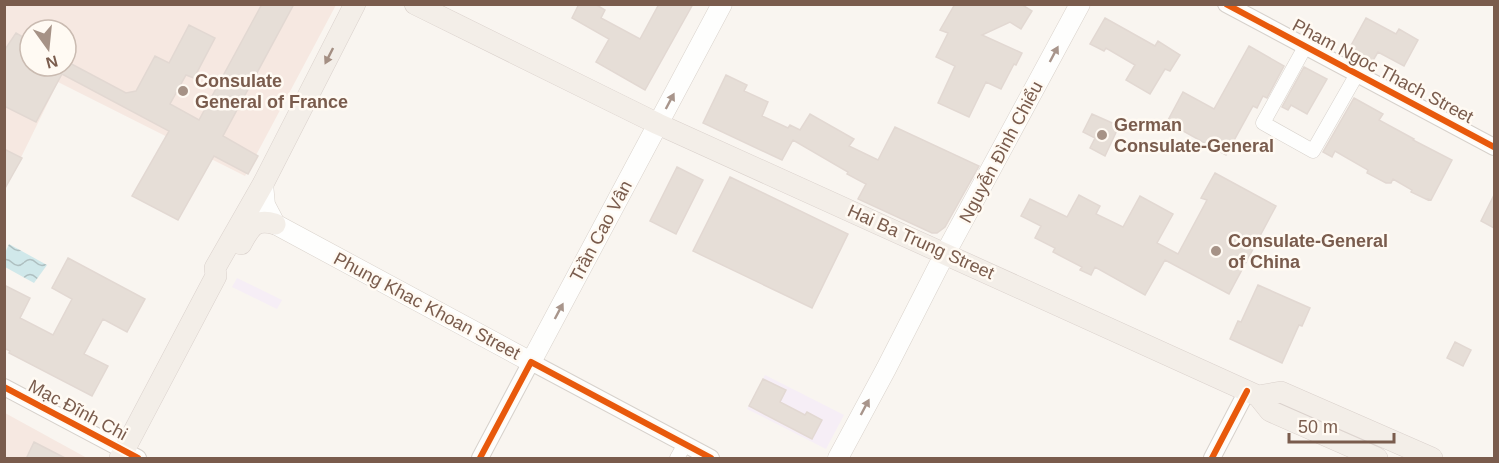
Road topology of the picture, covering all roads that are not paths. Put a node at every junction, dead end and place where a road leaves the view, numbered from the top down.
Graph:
1 (356, 4) edge
2 (416, 4) edge
3 (722, 4) edge
4 (1080, 4) edge
5 (1226, 4) edge
6 (1305, 47) junction
7 (1357, 74) junction
8 (658, 124) junction
9 (1494, 147) edge
10 (263, 184) junction
11 (275, 224) junction
12 (945, 253) junction
13 (216, 276) junction
14 (531, 362) junction
15 (4, 387) edge
16 (1258, 399) junction
17 (681, 452) edge
18 (127, 456) edge
19 (480, 459) edge
20 (711, 459) edge
21 (838, 459) edge
22 (1212, 459) edge
23 (1377, 459) edge
24 (1432, 459) edge

1 -> 10 main road
2 - 8 main road, Hai Ba Trung Street
8 -> 3 main road, Trần Cao Vân
12 -> 4 main road, Nguyễn Đình Chiểu
5 - 6 street, Pham Ngoc Thach Street
6 - 7 street, Pham Ngoc Thach Street
6 - 7 street
7 - 9 street, Pham Ngoc Thach Street
8 - 12 main road, Hai Ba Trung Street
14 -> 8 main road, Trần Cao Vân
10 - 11 main road
10 - 13 main road
11 - 13 main road
11 - 14 main road, Phung Khac Khoan Street
12 - 16 main road, Hai Ba Trung Street
21 -> 12 main road, Nguyễn Đình Chiểu
13 - 18 main road
14 - 17 street, Phung Khac Khoan Street
14 - 19 street, Trần Cao Vân
15 - 18 street, Mạc Đĩnh Chi
16 - 22 street
16 - 23 main road, Hai Ba Trung Street
16 - 24 main road
17 - 20 street, Phung Khac Khoan Street

